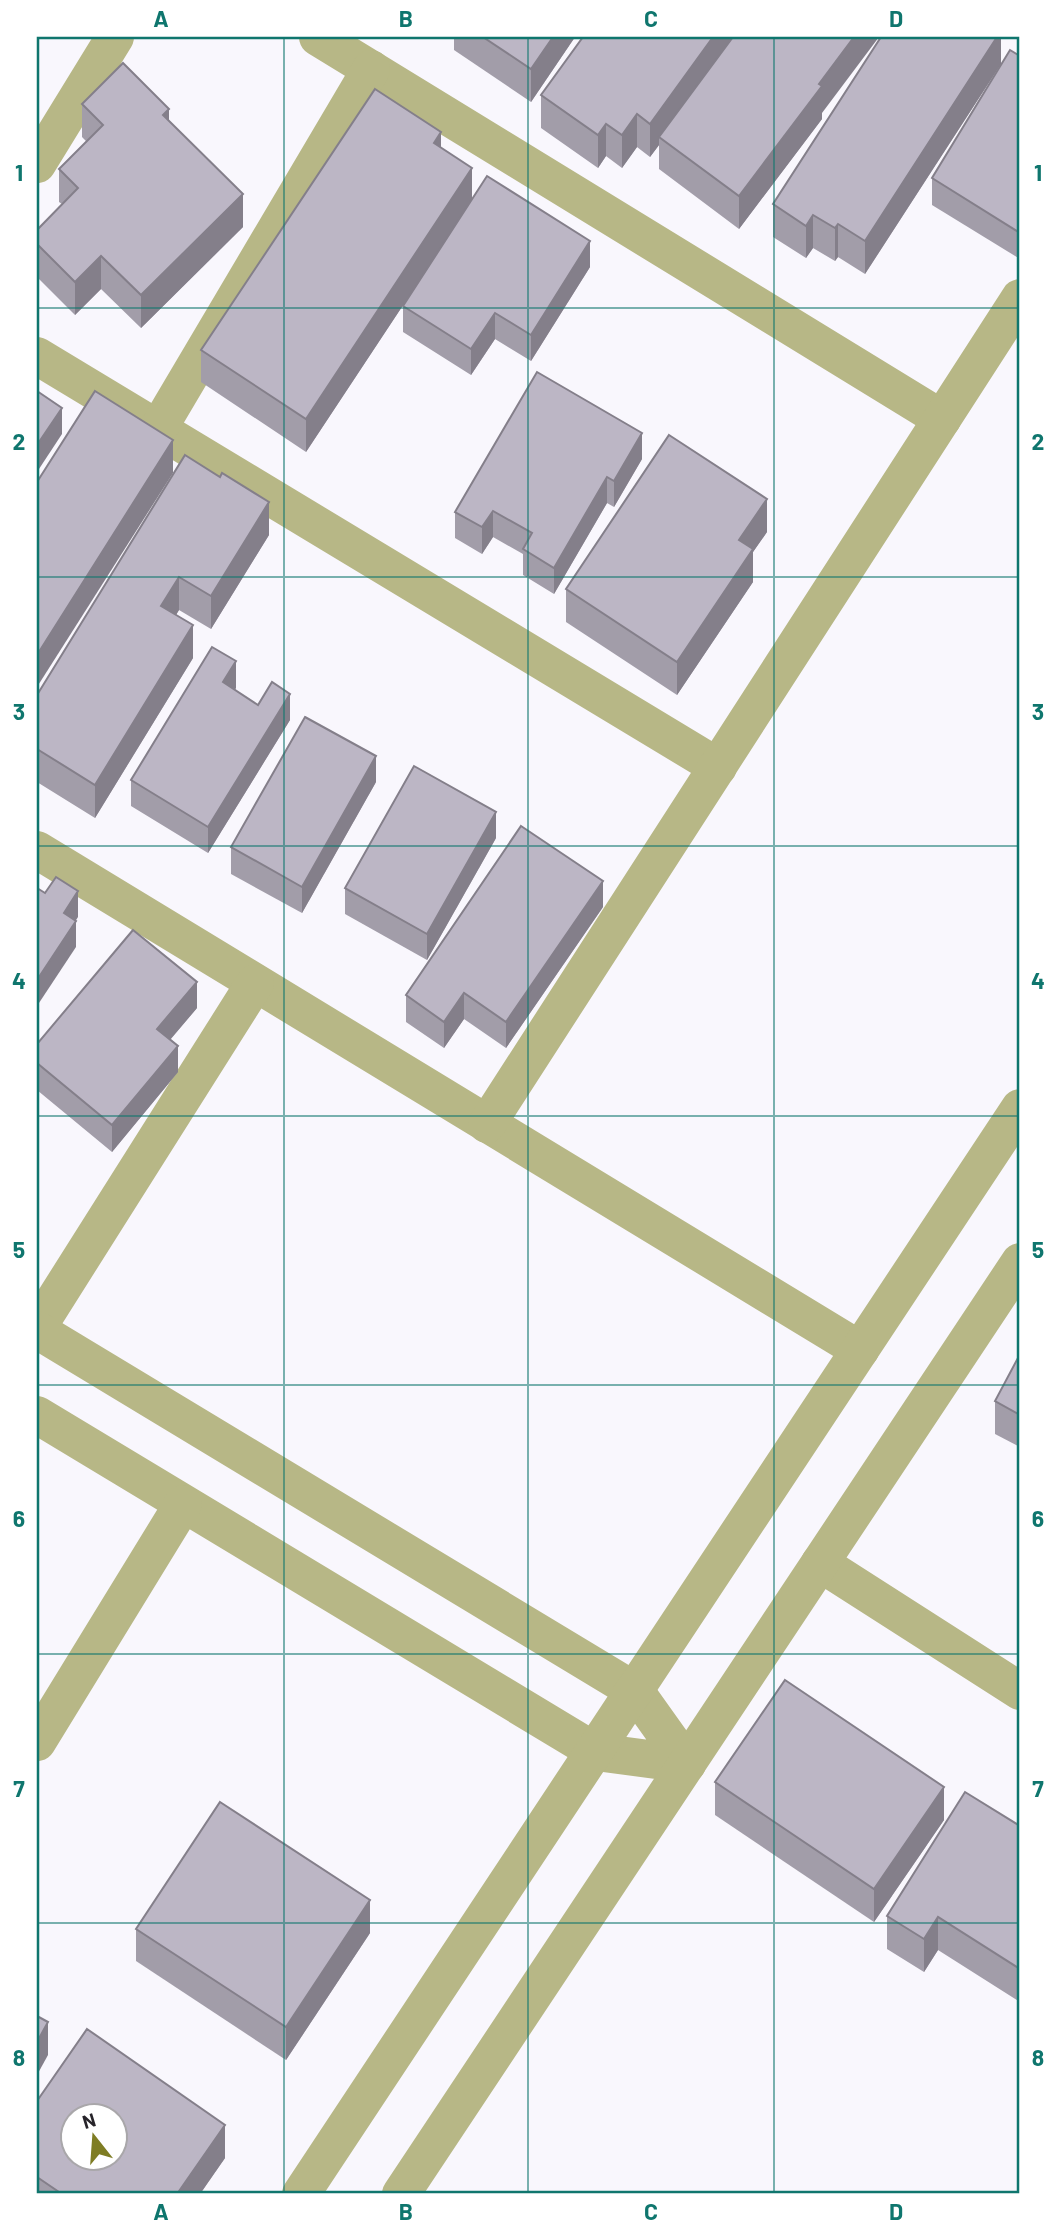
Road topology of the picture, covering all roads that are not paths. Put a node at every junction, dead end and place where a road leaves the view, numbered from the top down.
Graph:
1 (115, 37) edge
2 (318, 37) edge
3 (371, 69) junction
4 (37, 164) edge
5 (1020, 298) edge
6 (37, 356) edge
7 (942, 419) junction
8 (158, 429) junction
9 (718, 767) junction
10 (37, 850) edge
11 (255, 983) junction
12 (1020, 1108) edge
13 (487, 1124) junction
14 (1020, 1262) edge
15 (37, 1329) edge
16 (860, 1350) junction
17 (37, 1415) edge
18 (184, 1504) junction
19 (820, 1563) junction
20 (635, 1691) junction
21 (1020, 1691) edge
22 (37, 1742) edge
23 (596, 1752) junction
24 (687, 1764) junction
25 (301, 2194) edge
26 (401, 2194) edge

1 - 4 street
2 - 3 street
3 - 7 street
3 - 8 street
5 - 7 street
6 - 8 street
7 - 9 street
8 - 9 street
9 - 13 street
10 - 11 street
11 - 13 street
11 - 15 street
12 - 16 street
13 - 16 street
14 - 19 street
15 - 20 street
16 - 20 street
17 - 18 street
18 - 22 street
18 - 23 street
19 - 21 street
19 - 24 street
20 - 23 street
20 - 24 street
23 - 24 street
23 - 25 street
24 - 26 street

